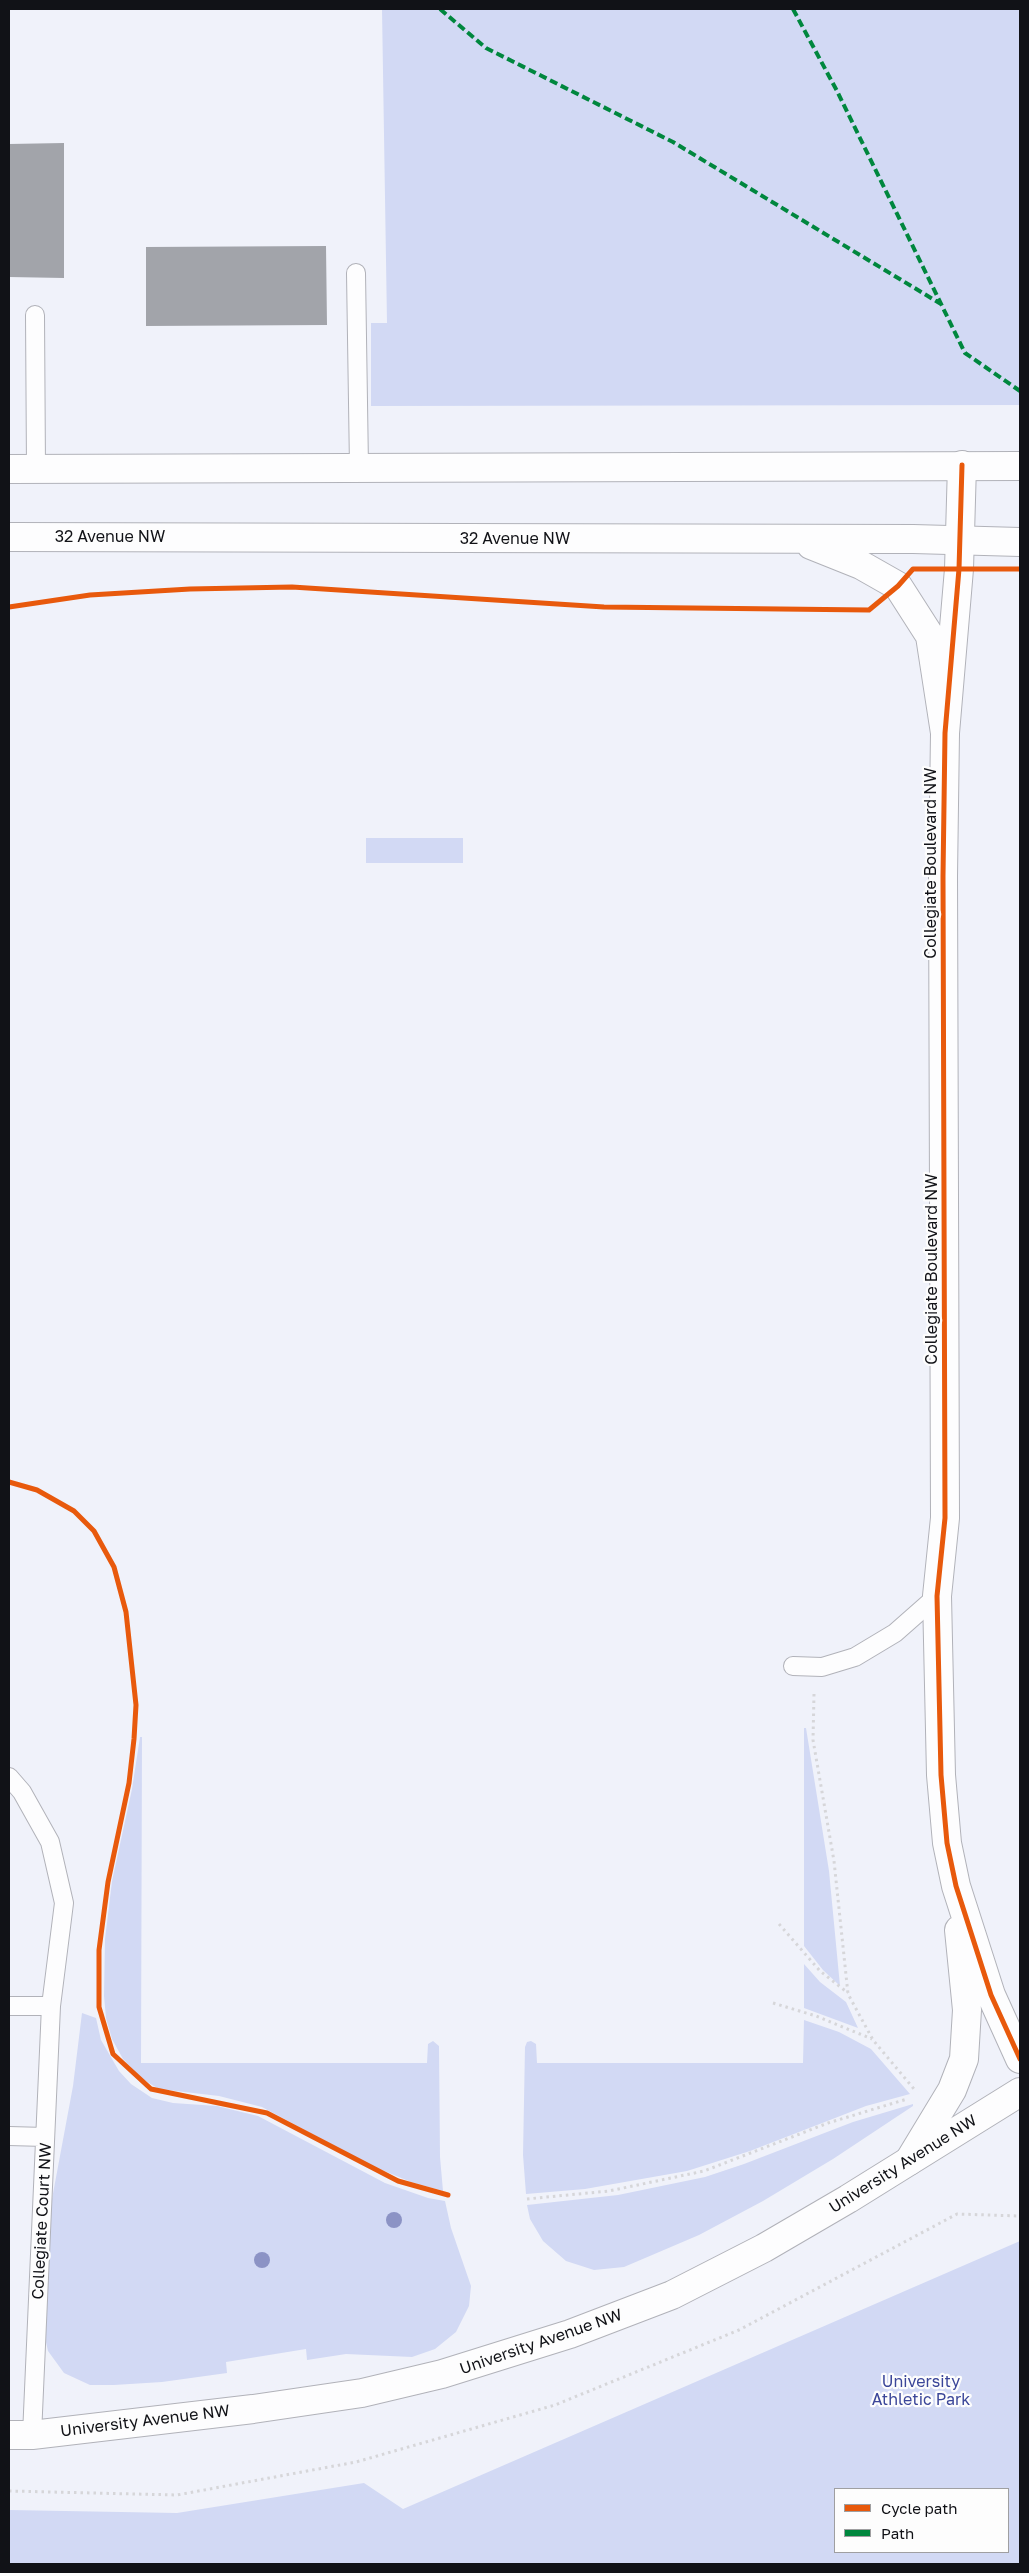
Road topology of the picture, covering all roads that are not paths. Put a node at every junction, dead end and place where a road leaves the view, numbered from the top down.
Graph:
1 (356, 273) dead end
2 (35, 315) dead end
3 (962, 465) junction
4 (1020, 466) edge
5 (359, 468) junction
6 (36, 469) junction
7 (9, 470) edge
8 (9, 537) edge
9 (798, 540) junction
10 (960, 540) junction
11 (1020, 542) edge
12 (945, 733) junction
13 (937, 1596) junction
14 (793, 1666) road end
15 (9, 1777) edge
16 (956, 1886) junction
17 (9, 2006) edge
18 (51, 2006) junction
19 (1020, 2059) edge
20 (1020, 2092) edge
21 (9, 2136) edge
22 (45, 2137) junction
23 (909, 2160) junction
24 (20, 2435) edge

1 - 5 lane
2 - 6 lane
3 - 4 street
3 - 5 street
3 - 10 street, Collegiate Boulevard NW
5 - 6 street
6 - 7 street
8 - 9 street, 32 Avenue NW
9 - 10 street, 32 Avenue NW
9 - 12 street
10 - 11 street, 32 Avenue NW
10 - 12 street, Collegiate Boulevard NW
12 - 13 street, Collegiate Boulevard NW
13 - 14 lane
13 - 16 street, Collegiate Boulevard NW
15 - 18 lane, Collegiate Court NW
16 - 19 street, Collegiate Boulevard NW
16 - 23 street
17 - 18 lane
18 - 22 lane, Collegiate Court NW
20 - 23 street, University Avenue NW
21 - 22 lane
22 - 24 lane, Collegiate Court NW
23 - 24 street, University Avenue NW

